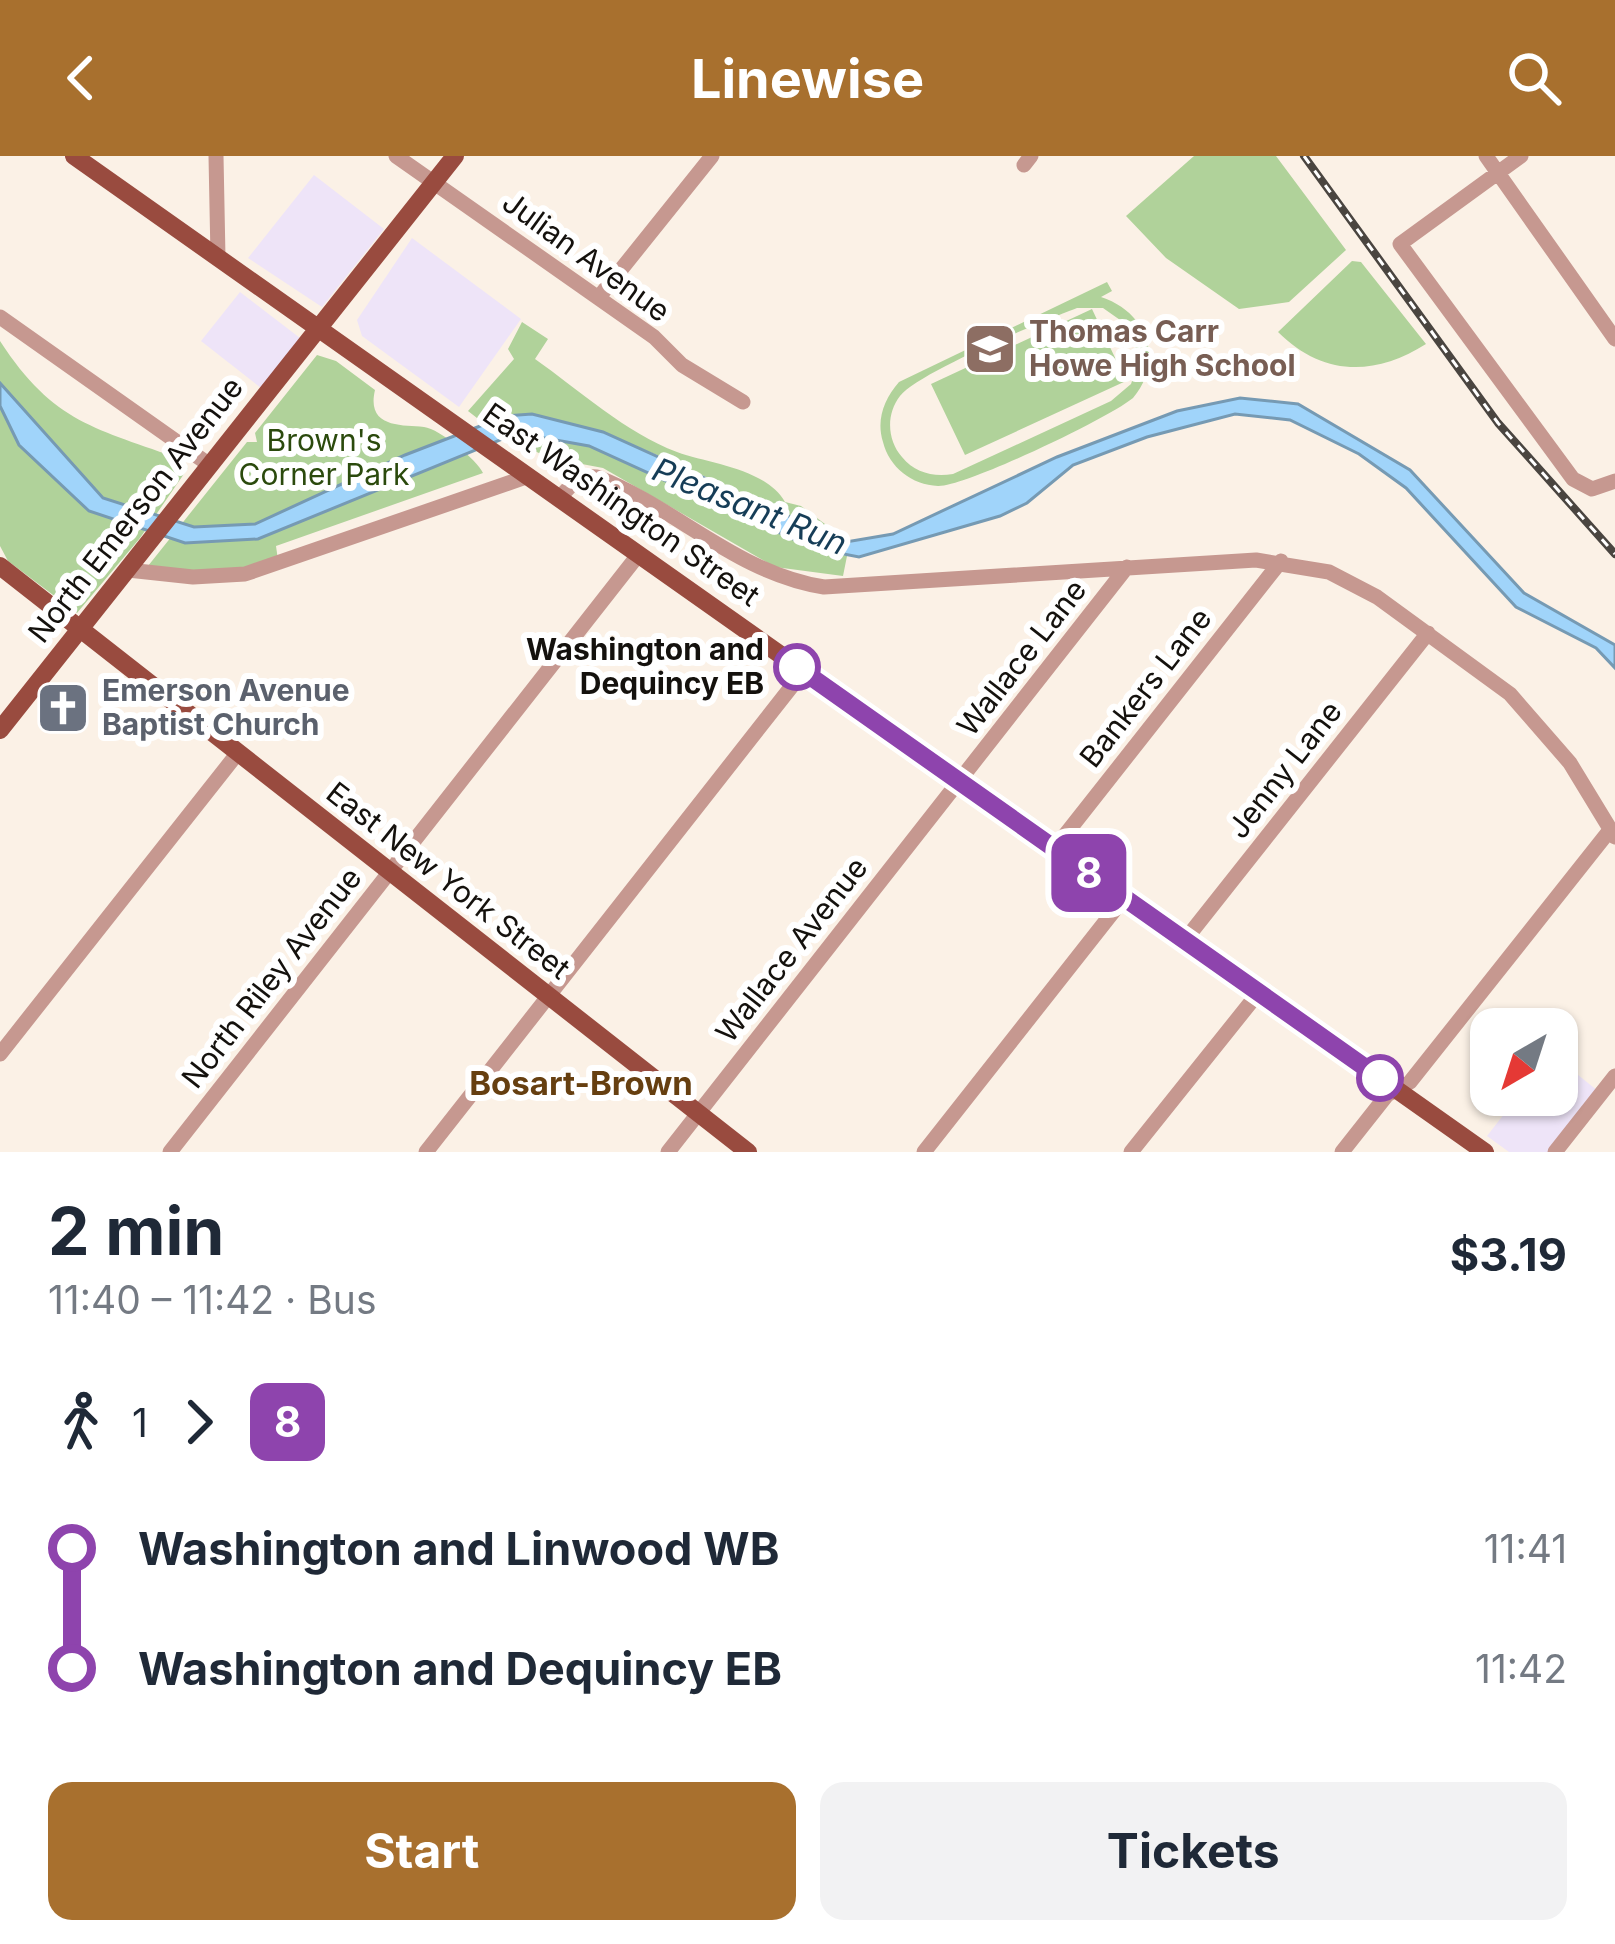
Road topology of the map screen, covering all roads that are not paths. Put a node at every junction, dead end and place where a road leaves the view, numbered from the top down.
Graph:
1 (74, 156) edge
2 (216, 156) edge
3 (396, 156) edge
4 (455, 156) edge
5 (712, 156) edge
6 (1486, 156) edge
7 (1521, 156) edge
8 (1498, 173) junction
9 (435, 182) junction
10 (218, 257) junction
11 (599, 297) junction
12 (0, 317) edge
13 (320, 327) junction
14 (1615, 339) edge
15 (743, 402) dead end
16 (211, 466) junction
17 (529, 476) junction
18 (1615, 481) edge
19 (560, 497) junction
20 (639, 554) junction
21 (1281, 561) junction
22 (0, 566) edge
23 (1127, 567) junction
24 (128, 570) junction
25 (81, 629) junction
26 (1428, 632) junction
27 (803, 672) junction
28 (0, 730) edge
29 (237, 754) junction
30 (958, 782) junction
31 (1612, 833) edge
32 (1054, 849) junction
33 (389, 873) junction
34 (1124, 898) junction
35 (1185, 940) junction
36 (1258, 992) junction
37 (548, 996) junction
38 (0, 1054) edge
39 (1615, 1076) edge
40 (1398, 1090) junction
41 (698, 1114) junction
42 (170, 1152) edge
43 (426, 1152) edge
44 (668, 1152) edge
45 (748, 1152) edge
46 (924, 1152) edge
47 (1131, 1152) edge
48 (1342, 1152) edge
49 (1485, 1152) edge
50 (1555, 1152) edge

1 - 10 main road, East Washington Street
2 - 10 street
3 - 9 street, Julian Avenue
4 - 9 main road, North Emerson Avenue
5 - 11 street
6 - 8 street
7 - 8 street
8 - 14 street
8 - 18 street
9 - 11 street, Julian Avenue
9 - 13 main road, North Emerson Avenue
10 - 13 main road, East Washington Street
11 - 15 street, Julian Avenue
12 - 16 street
13 - 16 main road, North Emerson Avenue
13 - 17 main road, East Washington Street
16 - 24 main road, North Emerson Avenue
17 - 19 main road, East Washington Street
17 - 24 street
19 - 20 main road, East Washington Street
19 - 23 street
20 - 27 main road, East Washington Street
20 - 33 street, North Riley Avenue
21 - 23 street
21 - 26 street
21 - 32 street, Bankers Lane
22 - 25 main road, East New York Street
23 - 30 street, Wallace Lane
24 - 25 main road, North Emerson Avenue
25 - 28 main road, North Emerson Avenue
25 - 29 main road, East New York Street
26 - 31 street
26 - 35 street, Jenny Lane
27 - 30 main road, East Washington Street
27 - 37 street
29 - 33 main road, East New York Street
29 - 38 street
30 - 32 main road, East Washington Street
30 - 41 street, Wallace Avenue
31 - 40 street
32 - 34 main road, East Washington Street
33 - 37 main road, East New York Street
33 - 42 street, North Riley Avenue
34 - 35 main road, East Washington Street
34 - 46 street
35 - 36 main road, East Washington Street
36 - 40 main road, East Washington Street
36 - 47 street
37 - 41 main road, East New York Street
37 - 43 street
39 - 50 street
40 - 48 street
40 - 49 main road, East Washington Street
41 - 44 street, Wallace Avenue
41 - 45 main road, East New York Street

